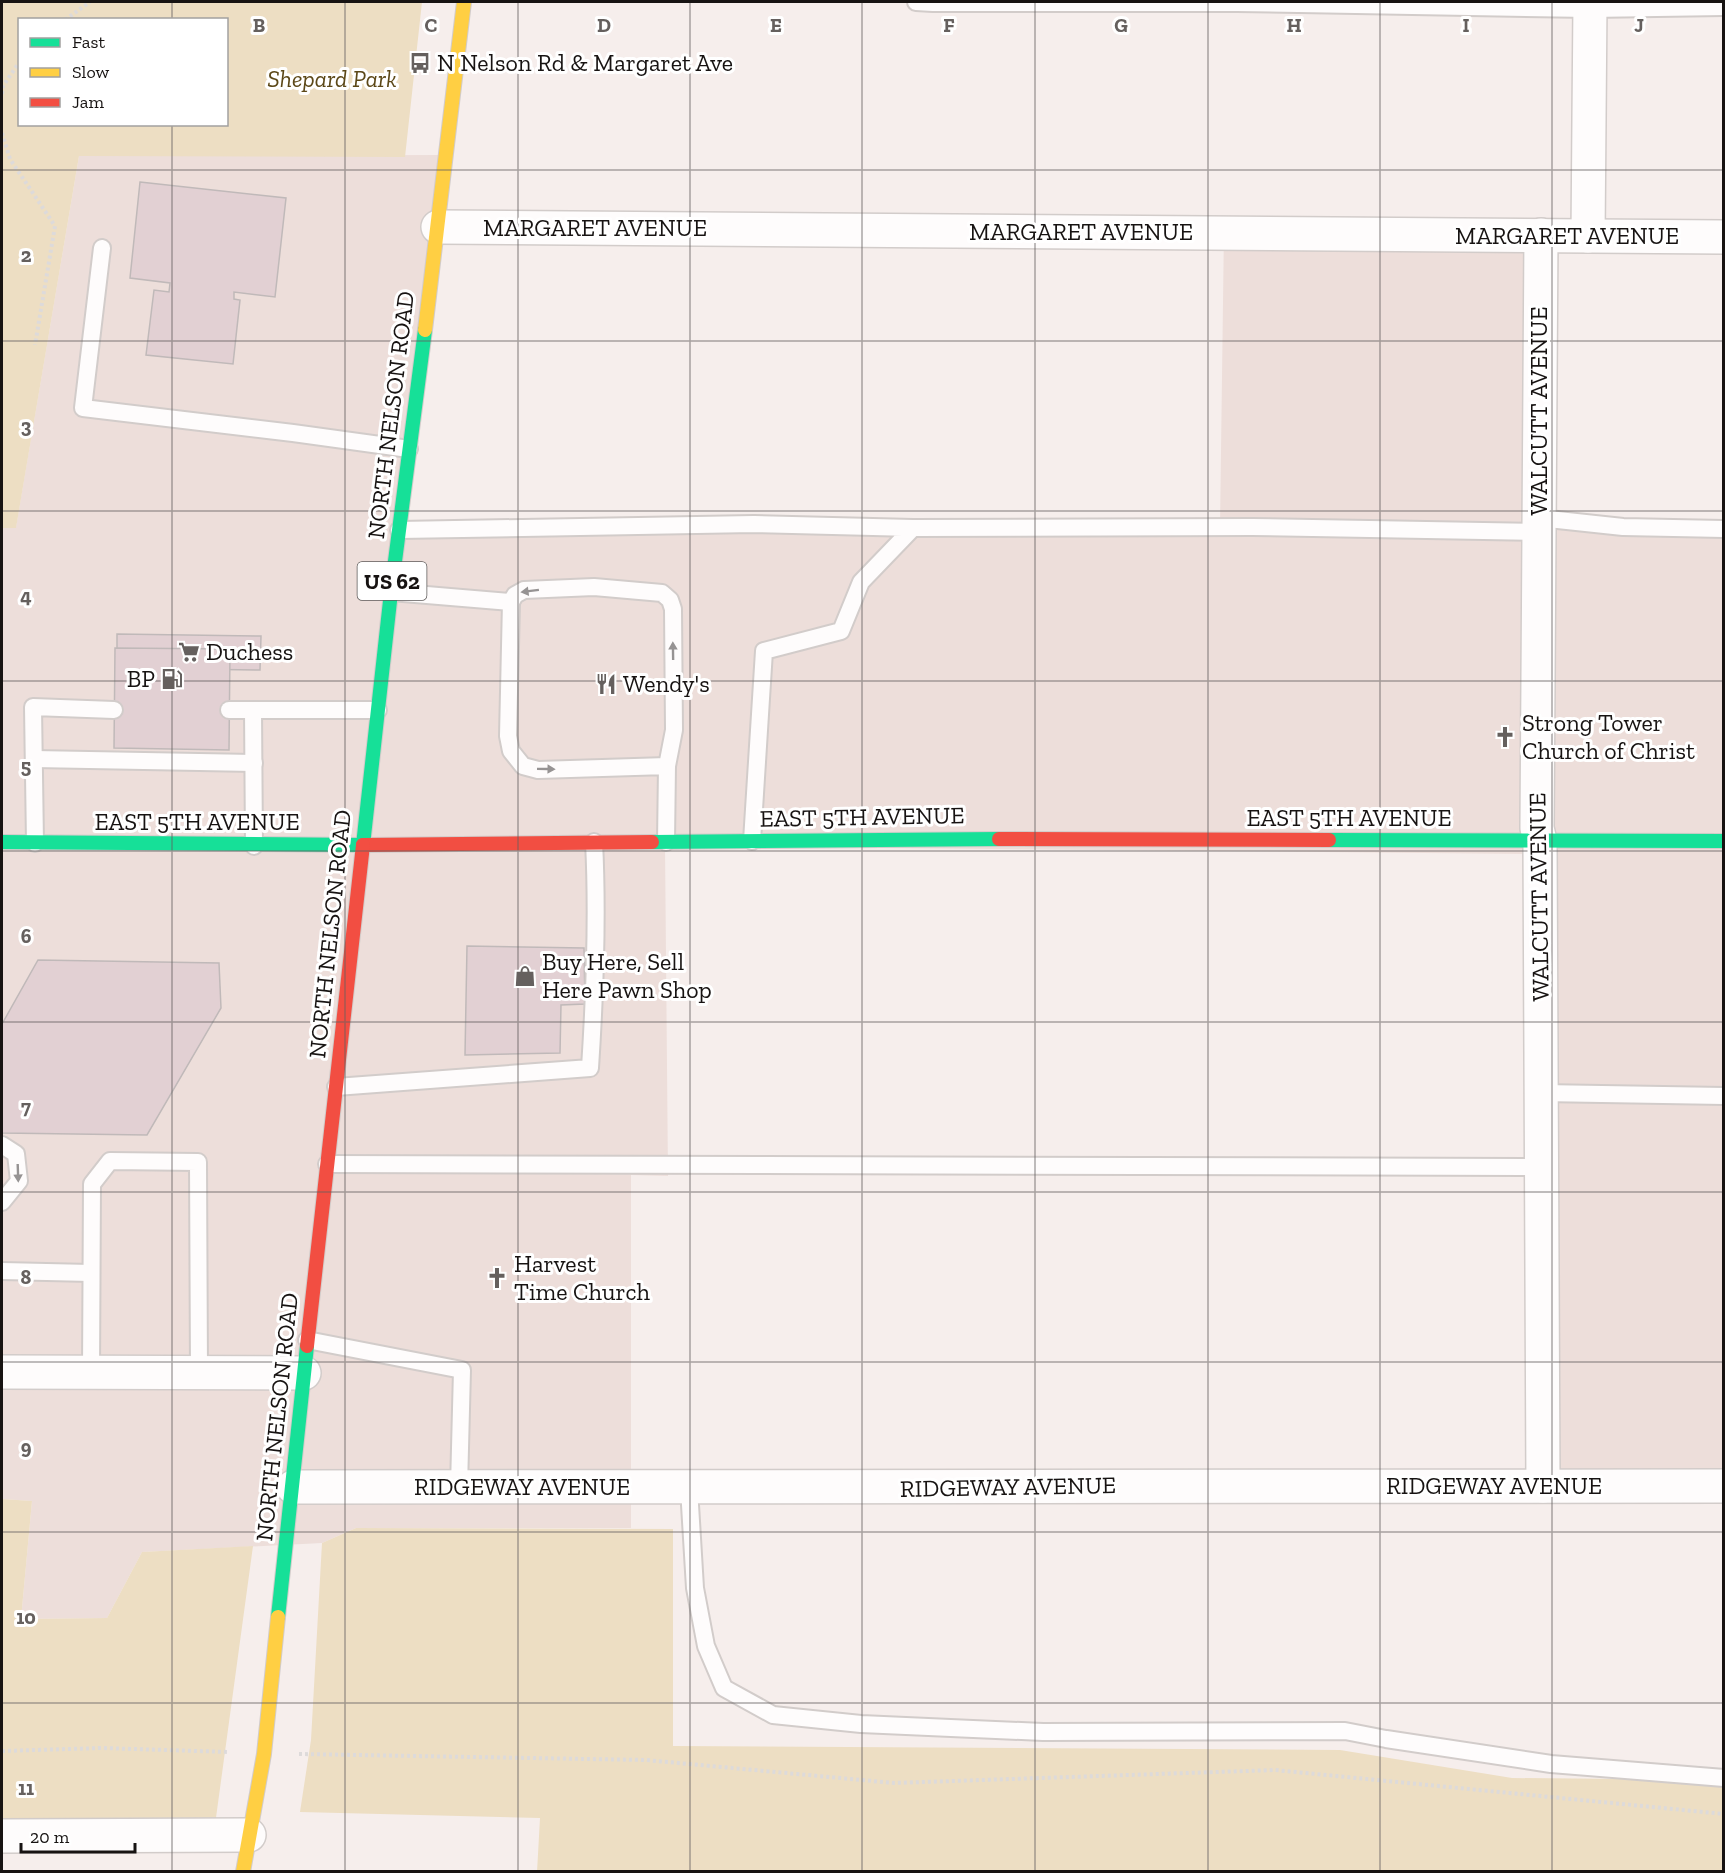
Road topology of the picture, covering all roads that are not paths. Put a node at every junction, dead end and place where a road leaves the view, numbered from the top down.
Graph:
1 (464, 2) edge
2 (916, 2) edge
3 (1590, 5) edge
4 (1724, 7) edge
5 (438, 227) junction
6 (1540, 235) junction
7 (1588, 236) junction
8 (1724, 237) edge
9 (102, 248) dead end
10 (409, 449) junction
11 (1539, 525) junction
12 (913, 528) junction
13 (1724, 529) edge
14 (399, 530) junction
15 (391, 592) junction
16 (511, 603) junction
17 (114, 710) dead end
18 (229, 710) dead end
19 (253, 710) junction
20 (378, 710) junction
21 (34, 759) junction
22 (669, 759) junction
23 (254, 763) junction
24 (752, 841) junction
25 (1540, 841) junction
26 (1724, 841) edge
27 (2, 842) edge
28 (594, 842) junction
29 (666, 842) junction
30 (35, 843) junction
31 (254, 846) junction
32 (363, 846) junction
33 (336, 1087) junction
34 (1541, 1093) junction
35 (1724, 1096) edge
36 (2, 1145) edge
37 (327, 1164) junction
38 (1542, 1167) junction
39 (2, 1202) edge
40 (2, 1271) edge
41 (91, 1273) junction
42 (307, 1340) junction
43 (2, 1372) edge
44 (91, 1372) junction
45 (199, 1373) junction
46 (304, 1373) junction
47 (1543, 1486) junction
48 (1724, 1486) edge
49 (293, 1487) junction
50 (459, 1487) junction
51 (689, 1488) junction
52 (1724, 1778) edge
53 (249, 1835) junction
54 (2, 1836) edge
55 (243, 1872) edge

1 - 5 main road, NORTH NELSON ROAD / US 62
2 - 3 lane
3 - 4 lane
3 - 7 street
5 - 6 street, MARGARET AVENUE
5 - 10 main road, NORTH NELSON ROAD / US 62
6 - 7 street, MARGARET AVENUE
6 - 11 street, WALCUTT AVENUE
7 - 8 street, MARGARET AVENUE
9 - 10 lane
10 - 14 main road, NORTH NELSON ROAD / US 62
11 - 12 lane
11 - 13 lane
11 - 25 street, WALCUTT AVENUE
12 - 14 lane
12 - 24 lane
14 - 15 main road, NORTH NELSON ROAD / US 62
15 - 16 lane
15 - 20 main road, NORTH NELSON ROAD / US 62
16 -> 22 lane
22 -> 16 lane
17 - 21 lane
18 - 19 lane
19 - 20 lane
19 - 23 lane
20 - 32 main road, NORTH NELSON ROAD / US 62
21 - 23 lane
21 - 30 lane
22 - 29 lane
23 - 31 lane
24 - 25 main road, EAST 5TH AVENUE
24 - 29 main road, EAST 5TH AVENUE
25 - 26 main road, EAST 5TH AVENUE
25 - 34 street, WALCUTT AVENUE
27 - 30 main road, EAST 5TH AVENUE
28 - 29 main road, EAST 5TH AVENUE
28 - 32 main road, EAST 5TH AVENUE
28 - 33 lane
30 - 31 main road, EAST 5TH AVENUE
31 - 32 main road, EAST 5TH AVENUE
32 - 33 main road, NORTH NELSON ROAD
33 - 37 main road, NORTH NELSON ROAD
34 - 35 lane
34 - 38 street, WALCUTT AVENUE
36 -> 39 lane
37 - 38 lane
37 - 42 main road, NORTH NELSON ROAD
38 - 47 street, WALCUTT AVENUE
40 - 41 lane
41 - 44 lane
41 - 45 lane
42 - 46 main road, NORTH NELSON ROAD
42 - 50 lane
43 - 44 street
44 - 45 street
45 - 46 street
46 - 49 main road, NORTH NELSON ROAD
47 - 48 street, RIDGEWAY AVENUE
47 - 51 street, RIDGEWAY AVENUE
49 - 50 street, RIDGEWAY AVENUE
49 - 53 main road, NORTH NELSON ROAD
50 - 51 street, RIDGEWAY AVENUE
51 - 52 lane
53 - 54 street
53 - 55 main road, NORTH NELSON ROAD

